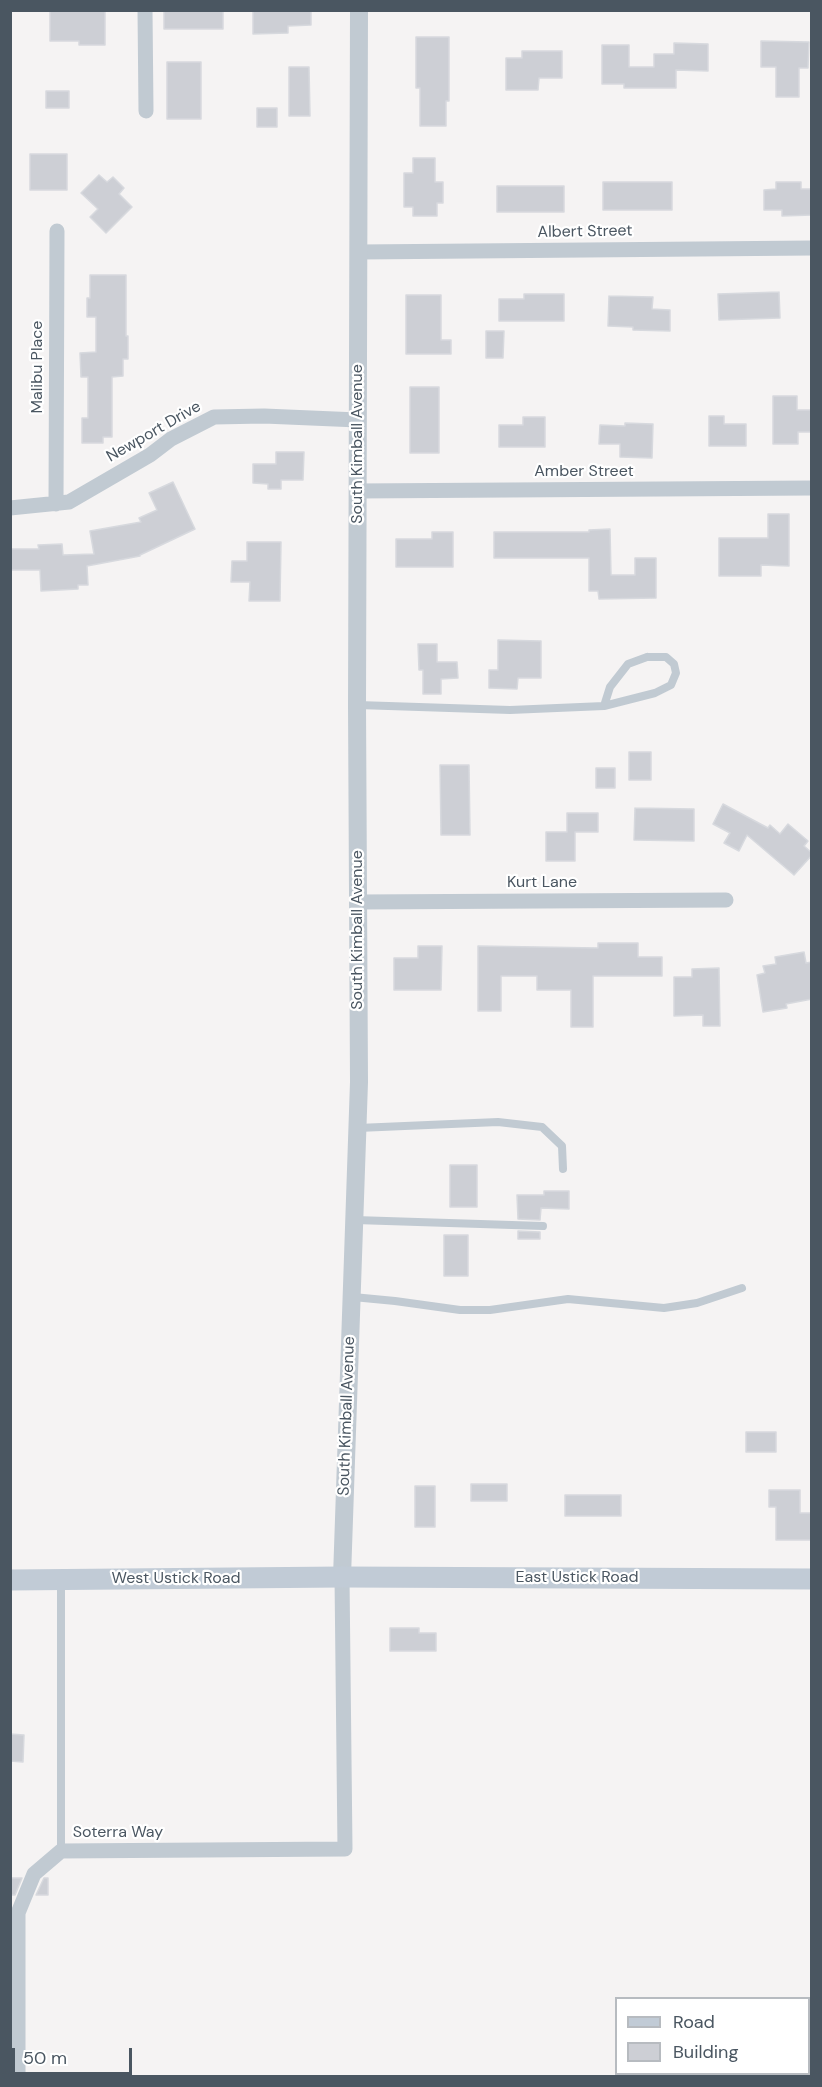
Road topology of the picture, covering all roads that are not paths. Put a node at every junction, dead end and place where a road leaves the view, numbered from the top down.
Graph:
1 (145, 10) edge
2 (358, 10) edge
3 (146, 111) dead end
4 (57, 231) dead end
5 (812, 248) edge
6 (358, 252) junction
7 (358, 420) junction
8 (812, 488) edge
9 (357, 491) junction
10 (56, 504) junction
11 (10, 508) edge
12 (357, 705) junction
13 (604, 706) junction
14 (726, 900) dead end
15 (358, 902) junction
16 (357, 1128) junction
17 (563, 1169) dead end
18 (353, 1220) junction
19 (543, 1226) dead end
20 (742, 1288) dead end
21 (351, 1297) junction
22 (342, 1578) junction
23 (812, 1579) edge
24 (10, 1580) edge
25 (61, 1580) junction
26 (345, 1849) joint
27 (61, 1851) junction
28 (18, 2076) edge

1 - 3 street
2 - 6 street, South Kimball Avenue
4 - 10 street, Malibu Place
5 - 6 street, Albert Street
6 - 7 street, South Kimball Avenue
7 - 9 street, South Kimball Avenue
7 - 10 street, Newport Drive
8 - 9 street, Amber Street
9 - 12 street, South Kimball Avenue
10 - 11 street, Newport Drive
12 - 13 lane
12 - 15 street, South Kimball Avenue
13 - 13 lane
14 - 15 street, Kurt Lane
15 - 16 street, South Kimball Avenue
16 - 17 lane
16 - 18 street, South Kimball Avenue
18 - 19 lane
18 - 21 street, South Kimball Avenue
20 - 21 lane
21 - 22 street, South Kimball Avenue
22 - 23 main road, East Ustick Road
22 - 25 main road, West Ustick Road
22 - 26 street, South Kimball Avenue
24 - 25 main road, West Ustick Road
25 - 27 lane
26 - 27 street, Soterra Way
27 - 28 street, Soterra Way

